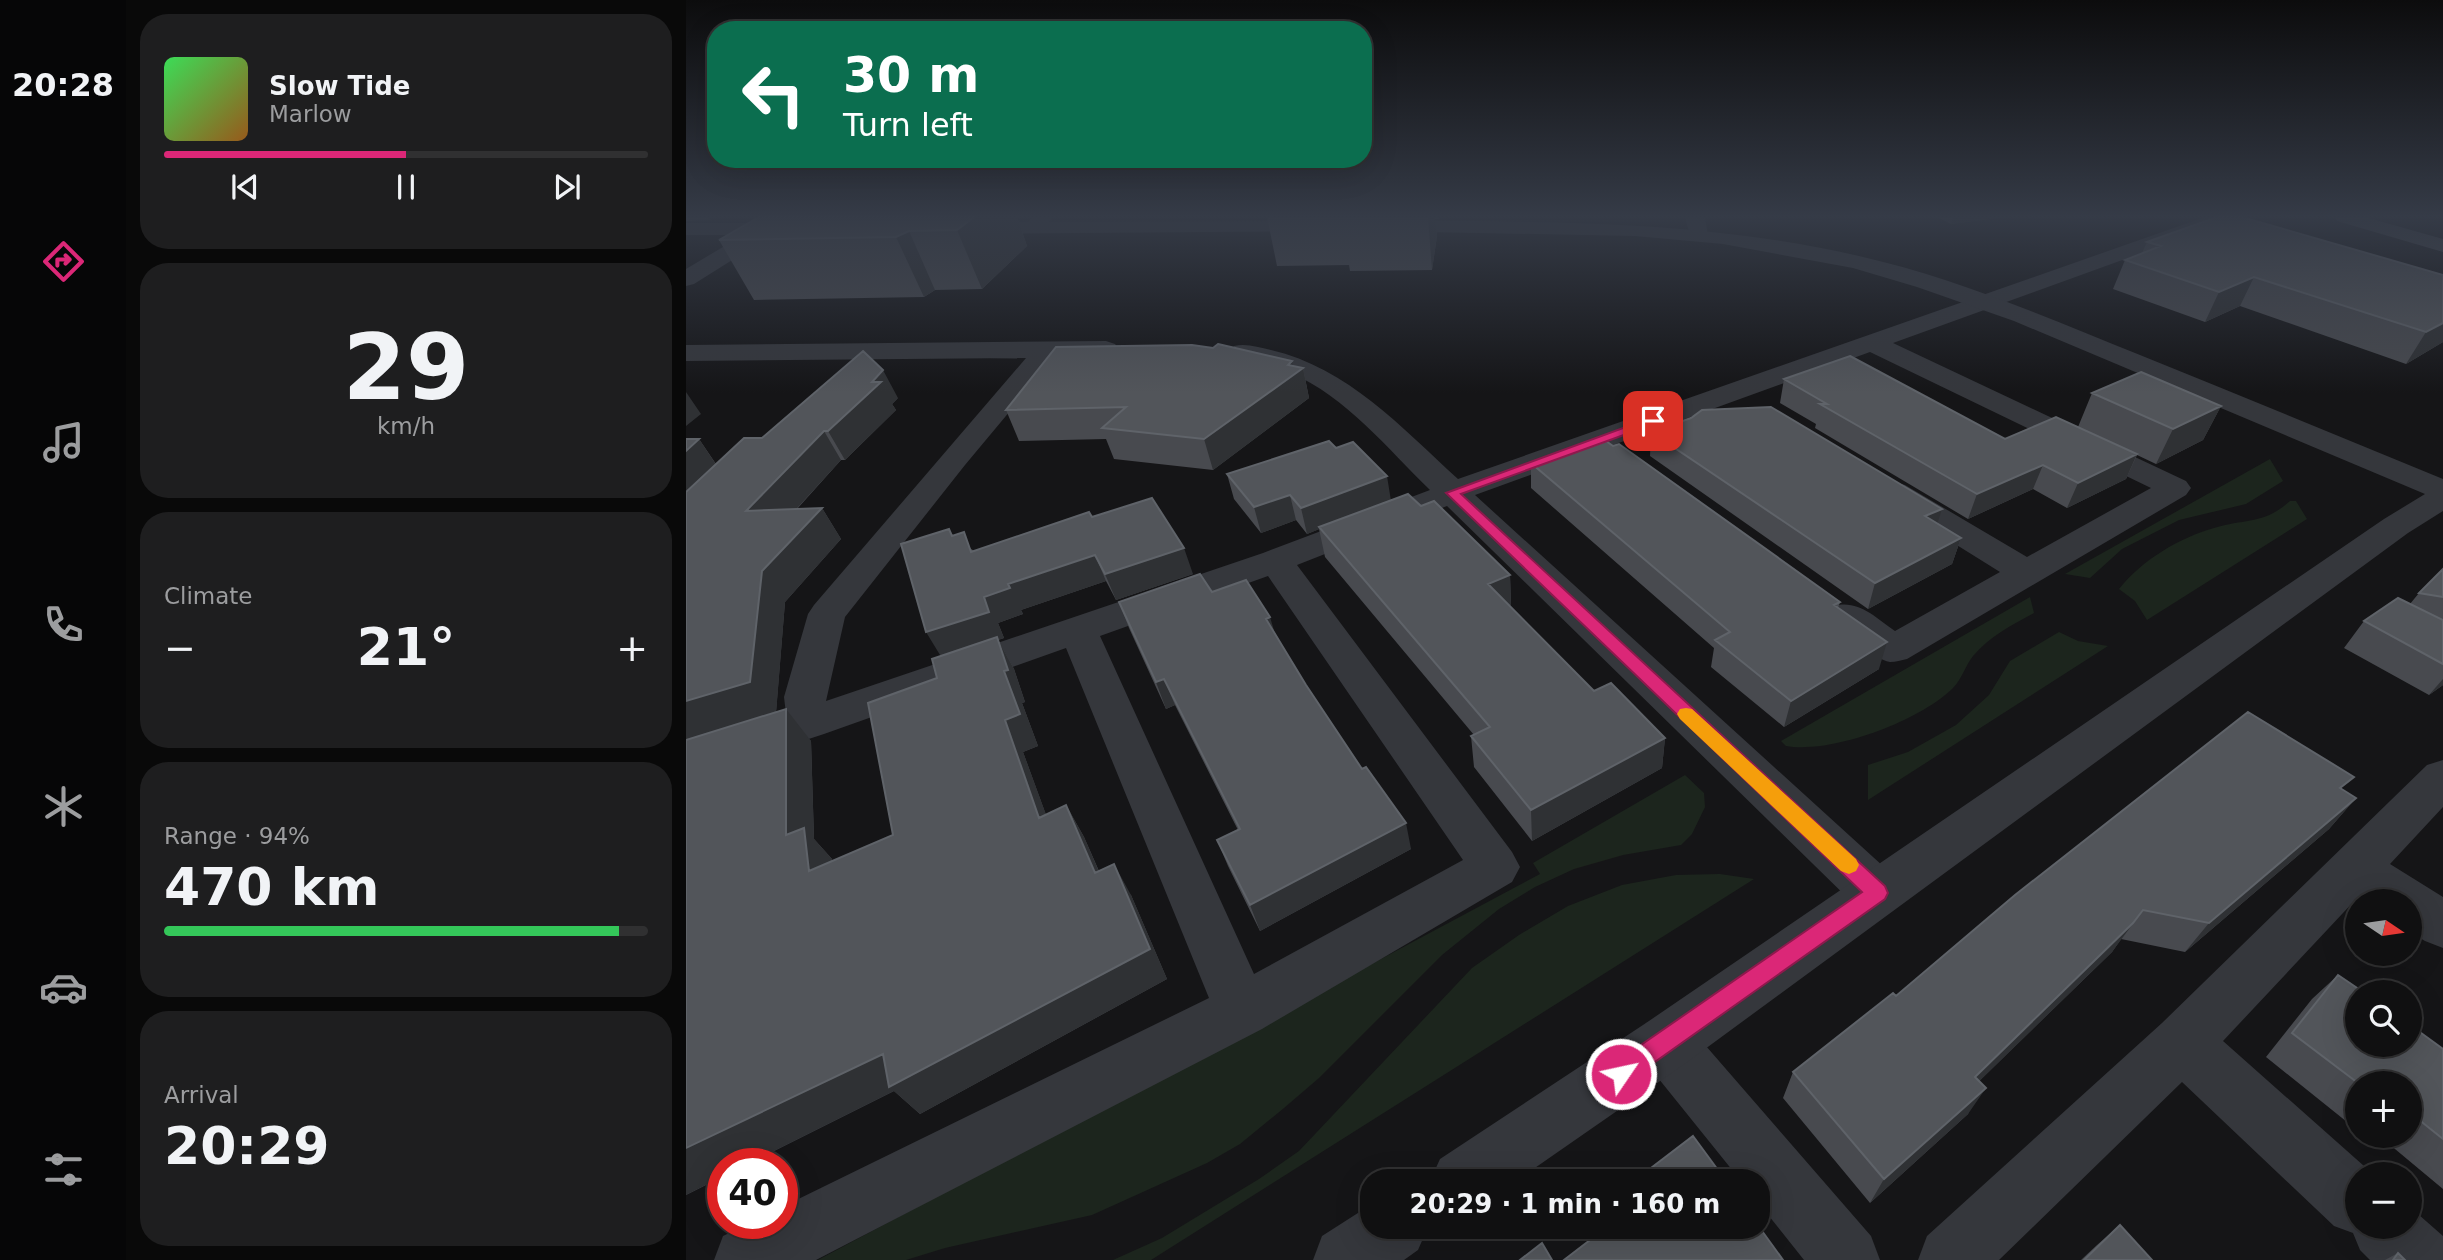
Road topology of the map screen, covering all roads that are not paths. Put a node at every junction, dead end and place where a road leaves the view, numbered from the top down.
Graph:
1 (1901, 276) edge
2 (2058, 276) edge
3 (1985, 302) junction
4 (1872, 343) junction
5 (1125, 349) edge
6 (1047, 350) junction
7 (1223, 350) edge
8 (871, 351) junction
9 (690, 356) edge
10 (832, 383) edge
11 (1731, 393) junction
12 (1766, 415) edge
13 (1601, 439) junction
14 (1634, 463) edge
15 (1872, 479) edge
16 (2443, 490) edge
17 (1452, 493) junction
18 (2443, 497) edge
19 (1276, 561) junction
20 (2026, 572) junction
21 (1814, 592) edge
22 (1077, 628) junction
23 (809, 723) junction
24 (686, 762) edge
25 (2443, 778) edge
26 (2354, 867) junction
27 (2388, 889) edge
28 (1877, 893) junction
29 (2422, 911) edge
30 (2443, 925) edge
31 (1242, 1010) junction
32 (1666, 1043) junction
33 (2182, 1043) junction
34 (1480, 1169) edge
35 (2345, 1192) edge
36 (1377, 1239) edge
37 (2395, 1239) edge
38 (747, 1260) edge
39 (1346, 1260) edge
40 (1847, 1260) edge
41 (1951, 1260) edge
42 (2419, 1260) edge

1 - 3 street
2 - 3 street
3 - 4 street
3 - 16 street
4 - 11 street
4 - 20 street
5 - 6 street
6 - 8 street
6 - 23 street
7 - 17 street
8 - 9 street
8 - 10 street
11 - 12 street
11 - 13 street
13 - 14 street
13 - 17 street
15 - 20 street
17 - 19 street
17 - 28 street
18 - 28 street
19 - 22 street
19 - 31 street
20 - 21 street
22 - 23 street
22 - 31 street
23 - 24 street
25 - 26 street
26 - 27 street
26 - 33 street
28 - 32 street
29 - 30 street
31 - 38 street
32 - 34 street
32 - 40 street
33 - 35 street
33 - 41 street
36 - 39 street
37 - 42 street

